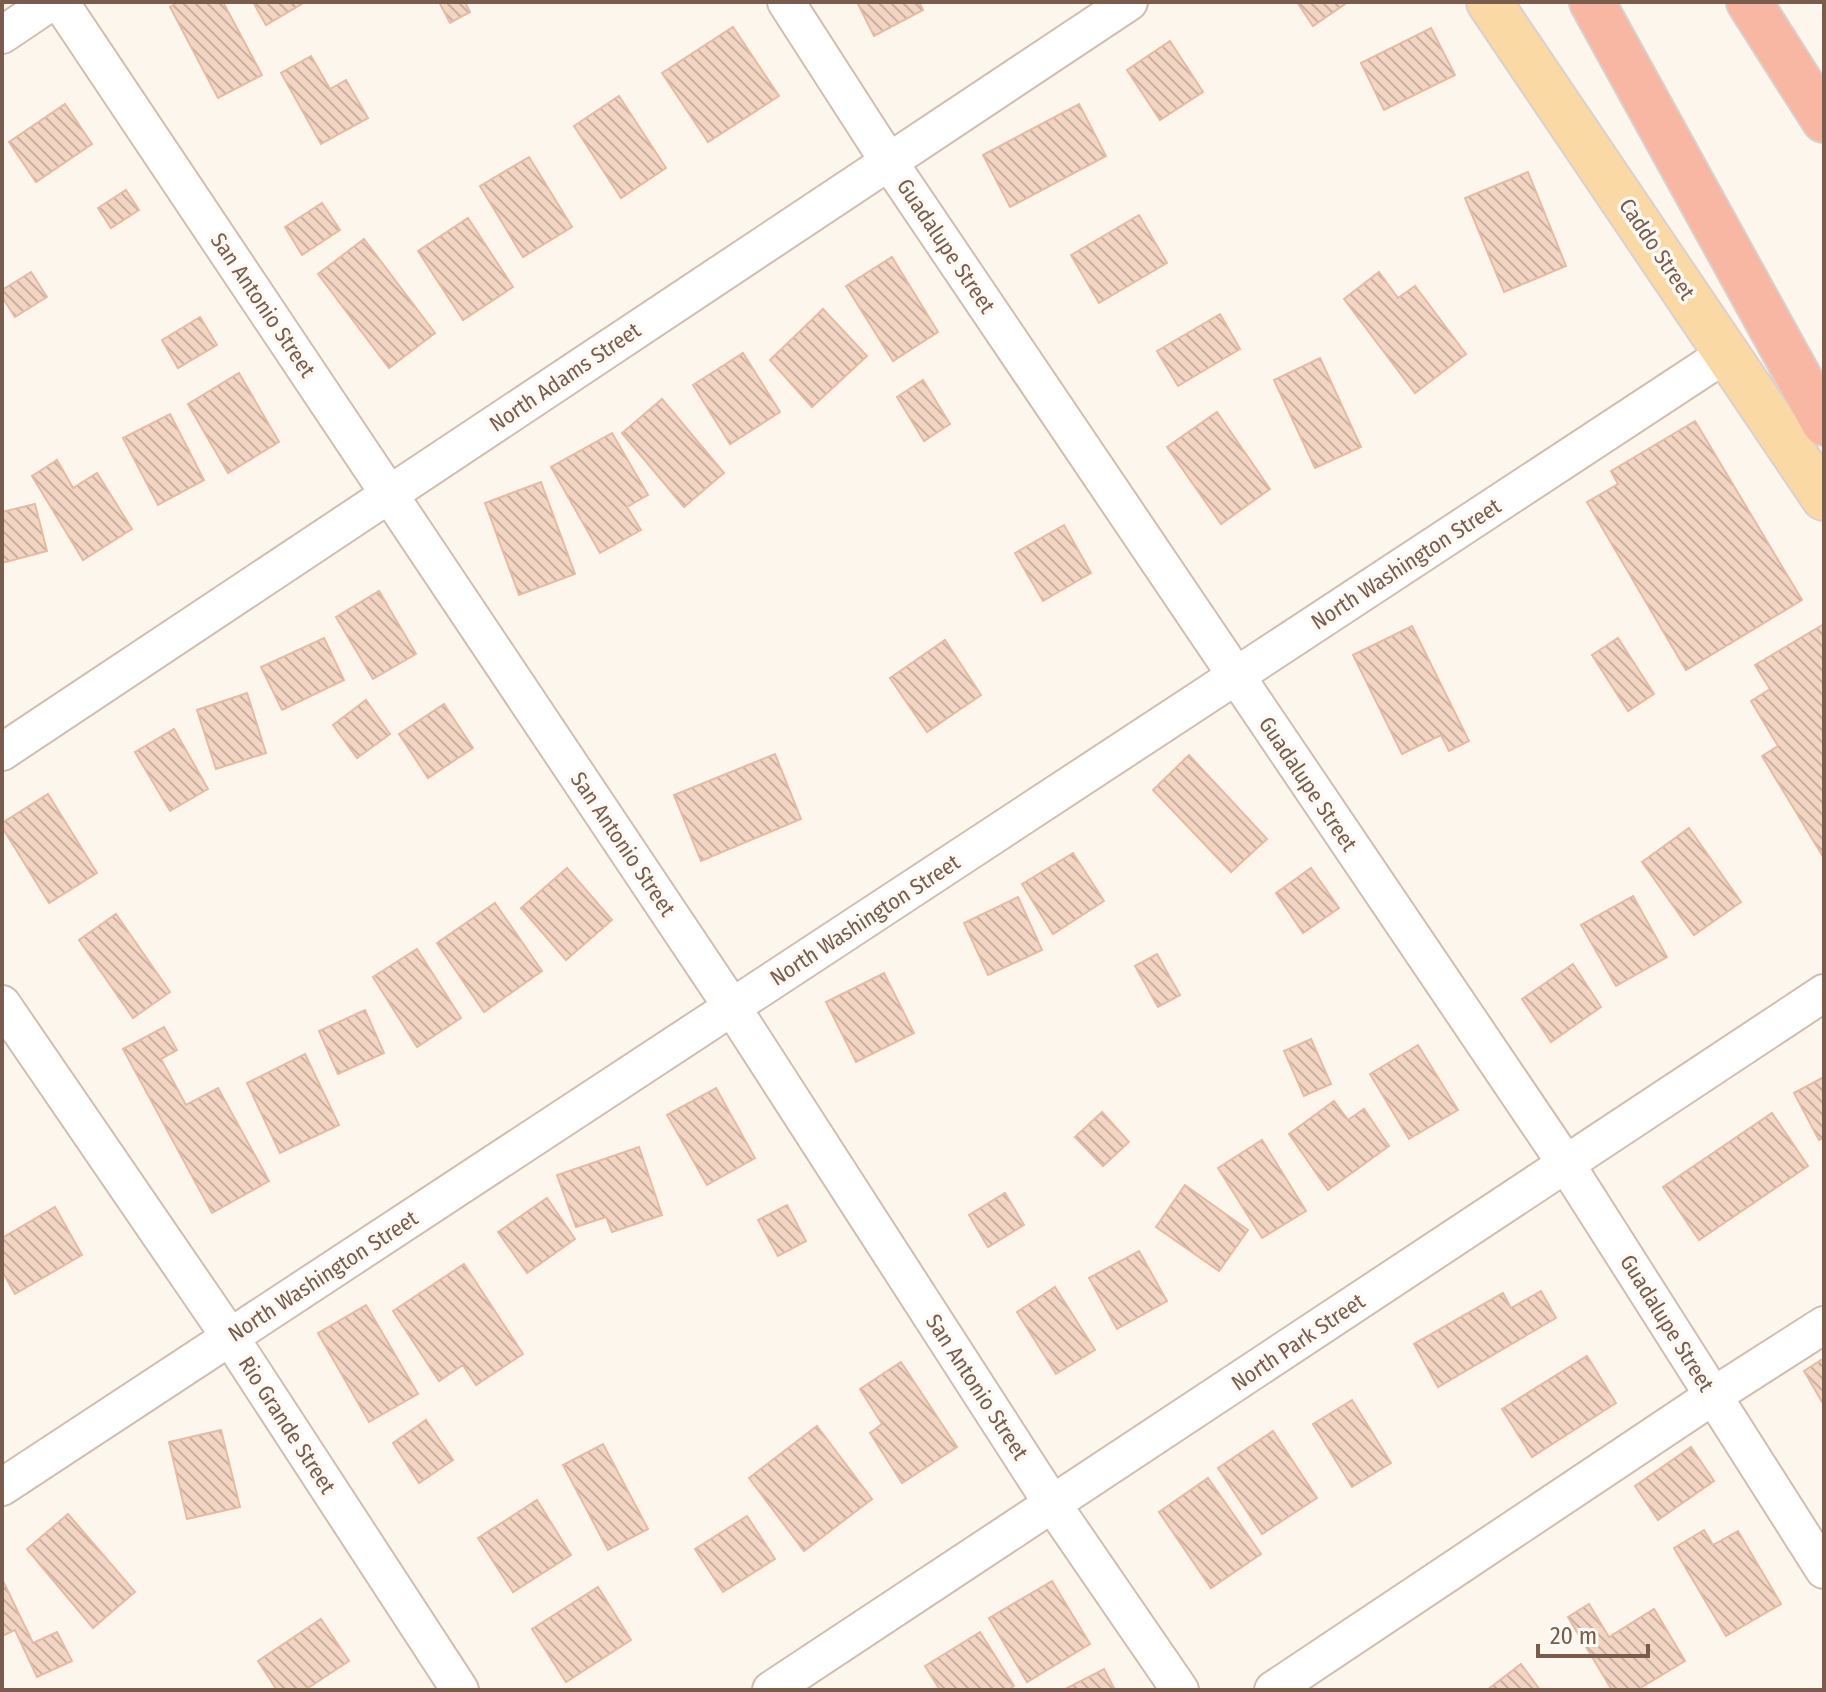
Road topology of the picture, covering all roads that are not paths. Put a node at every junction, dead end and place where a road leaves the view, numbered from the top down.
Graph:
1 (51, 2) edge
2 (60, 2) edge
3 (786, 2) edge
4 (1129, 2) edge
5 (1489, 2) edge
6 (1592, 2) edge
7 (1749, 2) edge
8 (2, 35) edge
9 (1824, 120) edge
10 (889, 162) junction
11 (1727, 353) junction
12 (1824, 423) edge
13 (390, 494) junction
14 (1824, 498) edge
15 (1235, 677) junction
16 (2, 752) edge
17 (1824, 993) edge
18 (2, 1004) edge
19 (732, 1007) junction
20 (1566, 1164) junction
21 (1824, 1325) edge
22 (230, 1337) junction
23 (1713, 1396) junction
24 (2, 1487) edge
25 (1053, 1505) junction
26 (1824, 1570) edge
27 (460, 1690) edge
28 (771, 1690) edge
29 (1180, 1690) edge
30 (1273, 1690) edge

1 - 8 street
2 - 13 street, San Antonio Street
3 - 10 street, Guadalupe Street
4 - 10 street, North Adams Street
5 - 11 main road, Caddo Street
6 - 12 highway
7 - 9 highway
10 - 13 street, North Adams Street
10 - 15 street, Guadalupe Street
11 - 14 main road, Caddo Street
11 - 15 street, North Washington Street
13 - 16 street, North Adams Street
13 - 19 street, San Antonio Street
15 - 19 street, North Washington Street
15 - 20 street, Guadalupe Street
17 - 20 street, North Park Street
18 - 22 street, Rio Grande Street
19 - 22 street, North Washington Street
19 - 25 street, San Antonio Street
20 - 23 street, Guadalupe Street
20 - 25 street, North Park Street
21 - 23 street
22 - 24 street, North Washington Street
22 - 27 street, Rio Grande Street
23 - 26 street, Guadalupe Street
23 - 30 street
25 - 28 street, North Park Street
25 - 29 street, San Antonio Street

